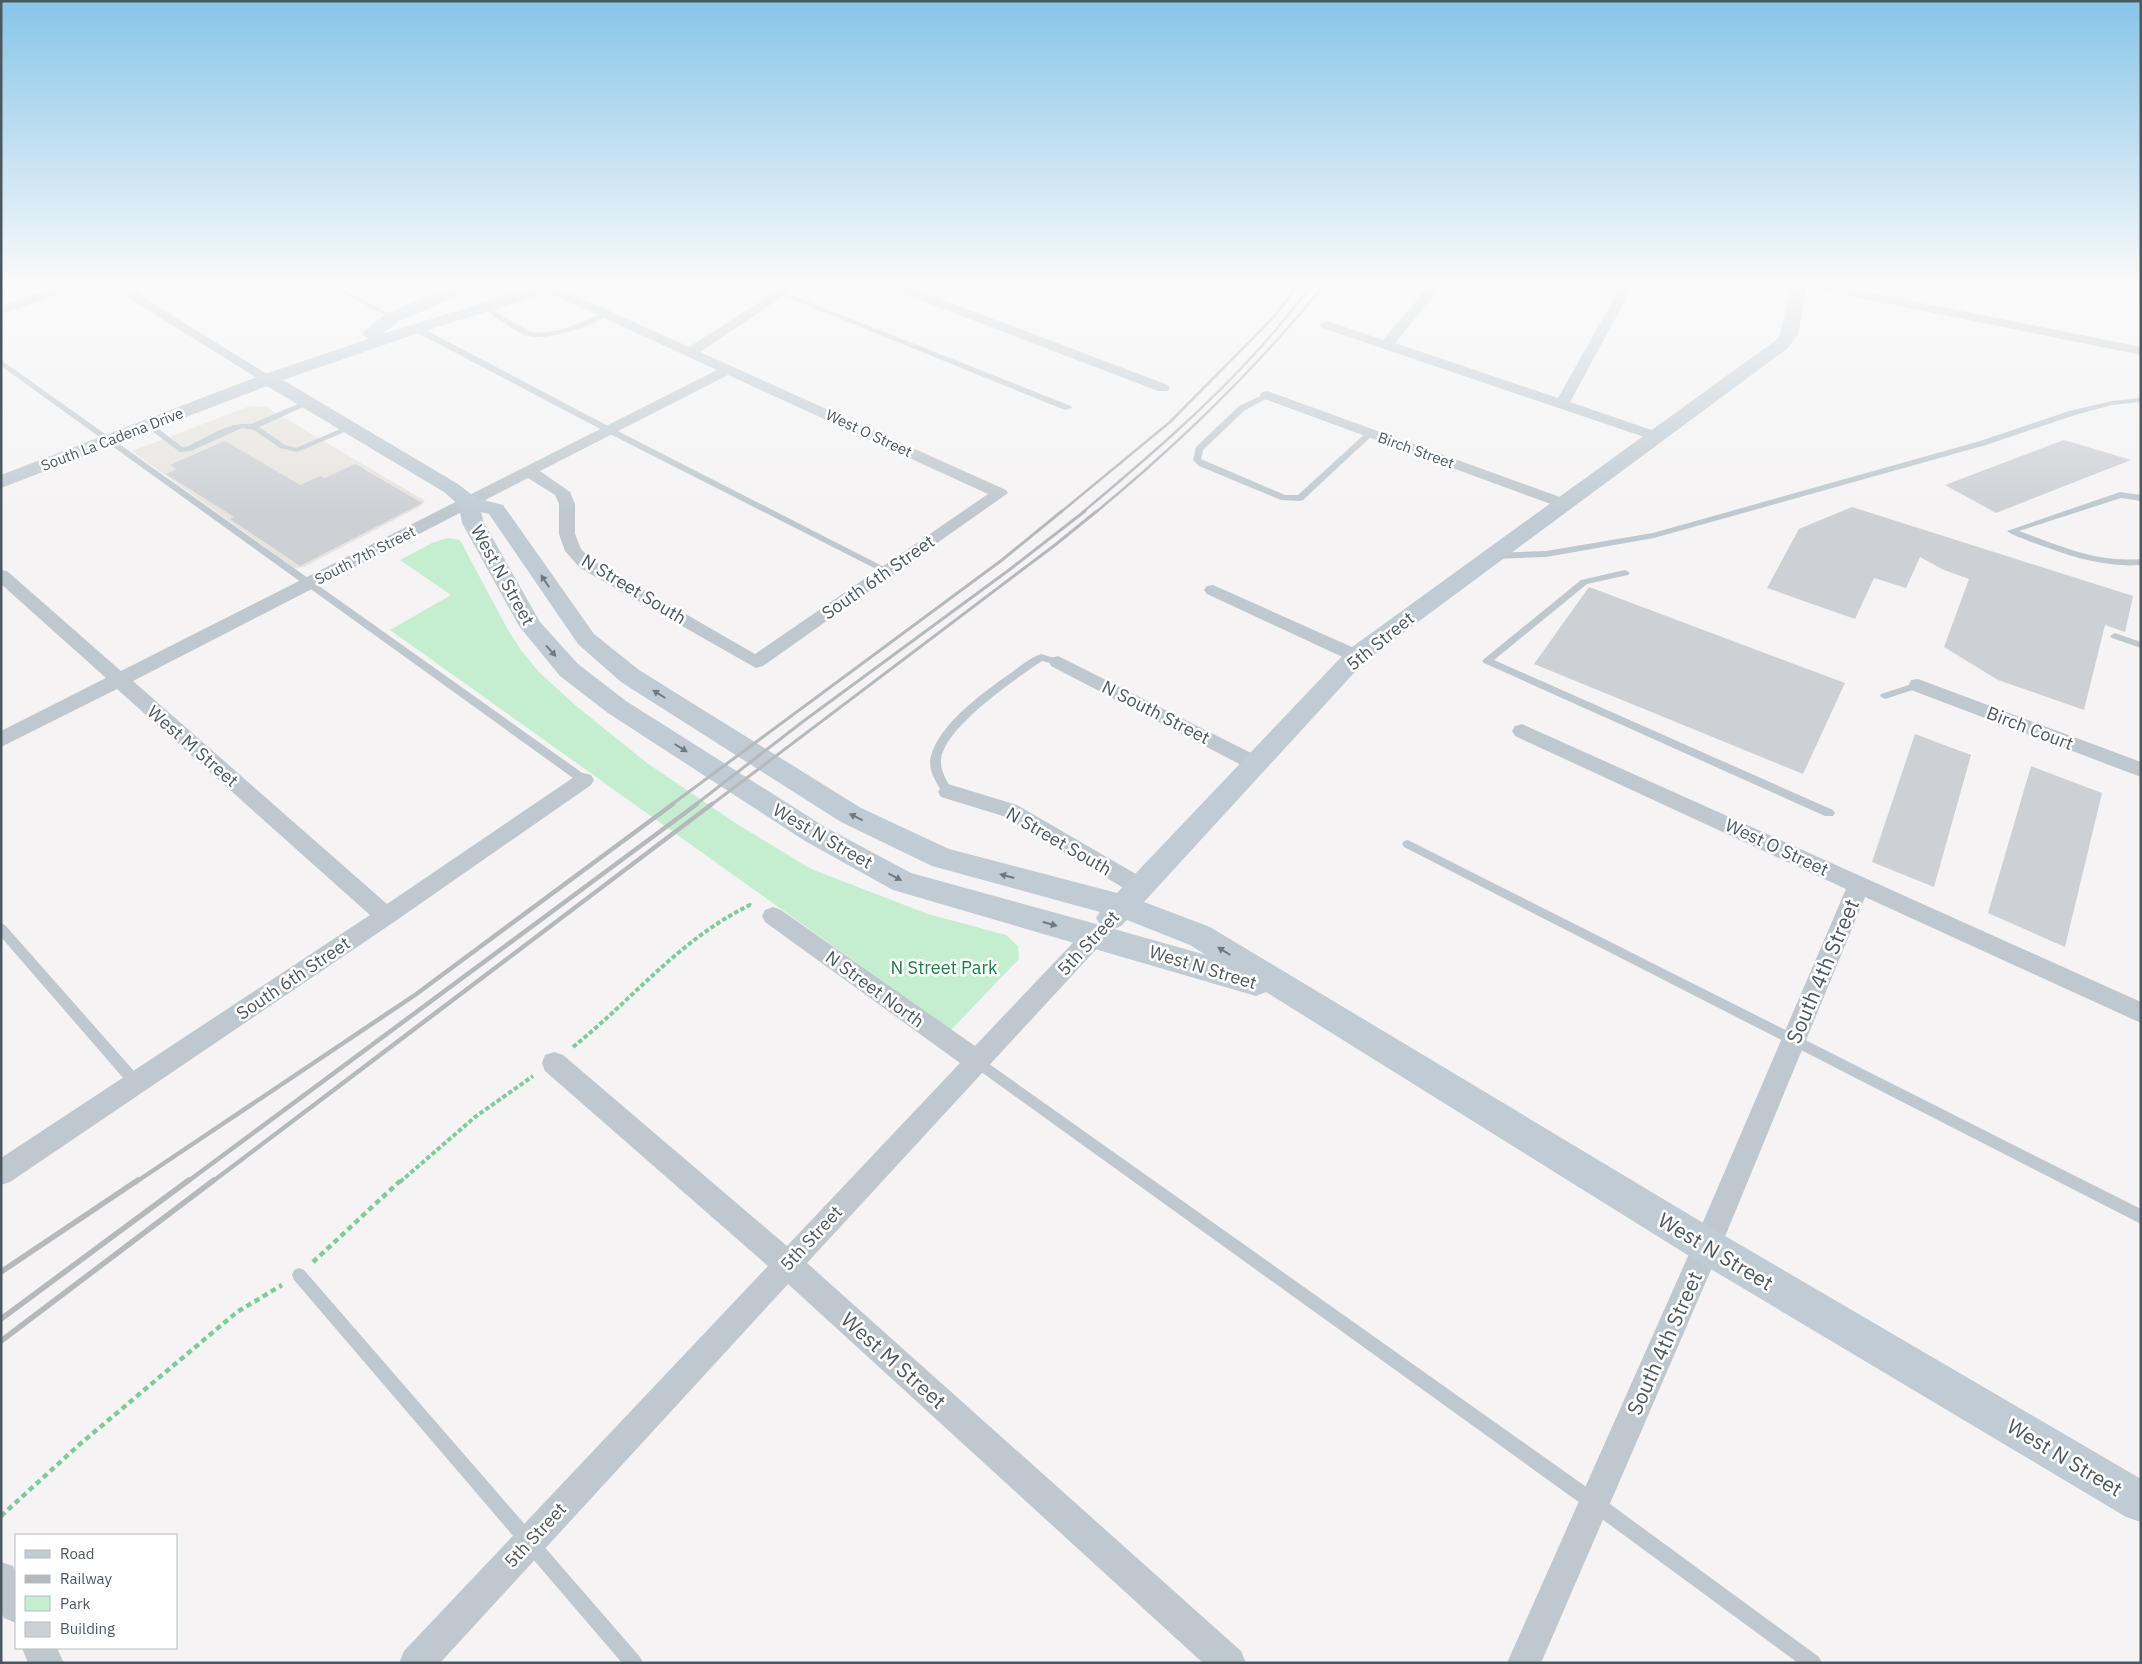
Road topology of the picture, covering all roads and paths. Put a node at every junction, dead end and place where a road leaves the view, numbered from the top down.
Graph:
1 (238, 361) edge
2 (321, 361) edge
3 (479, 361) edge
4 (709, 361) edge
5 (950, 361) edge
6 (1091, 361) edge
7 (1433, 361) edge
8 (1586, 361) edge
9 (1760, 361) edge
10 (1, 362) edge
11 (728, 369) junction
12 (268, 379) junction
13 (1163, 388) dead end
14 (1267, 395) joint
15 (2141, 400) edge
16 (308, 403) junction
17 (1562, 404) junction
18 (1068, 408) dead end
19 (148, 425) junction
20 (252, 427) junction
21 (350, 428) junction
22 (610, 430) junction
23 (1371, 433) junction
24 (1658, 437) junction
25 (111, 439) junction
26 (529, 471) junction
27 (1, 482) edge
28 (1000, 493) joint
29 (2141, 498) edge
30 (468, 503) junction
31 (1565, 504) junction
32 (1491, 556) junction
33 (2141, 562) edge
34 (887, 571) junction
35 (1625, 573) dead end
36 (1, 576) edge
37 (310, 583) junction
38 (1214, 590) dead end
39 (2115, 636) dead end
40 (2141, 645) edge
41 (1356, 656) junction
42 (756, 662) joint
43 (1058, 662) joint
44 (118, 680) junction
45 (1918, 686) joint
46 (1884, 696) dead end
47 (1522, 731) dead end
48 (1, 740) edge
49 (1254, 763) junction
50 (2141, 770) edge
51 (584, 780) joint
52 (948, 792) joint
53 (1829, 812) dead end
54 (1408, 844) dead end
55 (1859, 885) junction
56 (1131, 897) junction
57 (386, 916) junction
58 (773, 916) joint
59 (1, 928) edge
60 (1094, 936) junction
61 (1295, 995) junction
62 (2141, 1013) edge
63 (1794, 1039) junction
64 (978, 1062) junction
65 (554, 1063) junction
66 (136, 1083) junction
67 (1, 1173) edge
68 (2141, 1217) edge
69 (1707, 1246) junction
70 (787, 1264) junction
71 (299, 1275) junction
72 (1593, 1502) junction
73 (2141, 1502) edge
74 (1, 1516) edge
75 (530, 1541) junction
76 (1, 1578) edge
77 (15, 1604) edge
78 (40, 1649) edge
79 (47, 1663) edge
80 (416, 1663) edge
81 (634, 1663) edge
82 (1229, 1663) edge
83 (1524, 1663) edge
84 (1813, 1663) edge

1 - 12 street
2 - 12 street, South La Cadena Drive
3 - 22 lane
4 - 11 street, West O Street
5 - 18 lane
6 - 13 street
7 - 17 street
8 - 17 street
9 - 24 street, 5th Street
10 - 25 lane
11 - 22 street, South 7th Street
11 - 28 street, West O Street
12 - 16 street, West N Street
12 - 19 street, South La Cadena Drive
14 - 23 street, Birch Street
14 - 23 lane
15 - 32 lane
16 - 20 lane
16 - 21 street, West N Street
17 - 24 street
19 - 20 lane
19 - 25 street, South La Cadena Drive
20 - 21 lane
21 - 30 street, West N Street
22 - 26 street, South 7th Street
22 - 34 lane
23 - 31 street, Birch Street
24 - 31 street, 5th Street
25 - 27 street, South La Cadena Drive
25 - 37 lane
26 - 30 street, South 7th Street
26 - 42 street, N Street South
28 - 34 street, South 6th Street
29 - 33 lane
30 - 37 street, South 7th Street
56 -> 30 street, West N Street
30 -> 60 street, West N Street
31 - 32 street, 5th Street
32 - 41 street, 5th Street
34 - 42 street, South 6th Street
35 - 53 lane
36 - 44 street, West M Street
37 - 44 street, South 7th Street
37 - 51 lane
38 - 41 street
39 - 40 lane
41 - 49 street, 5th Street
43 - 49 street, N South Street
43 - 52 lane
44 - 48 street, South 7th Street
44 - 57 street, West M Street
45 - 46 lane
45 - 50 street, Birch Court
47 - 55 street, West O Street
49 - 56 street, 5th Street
51 - 57 street, South 6th Street
52 - 56 street, N Street South
54 - 63 lane
55 - 62 street, West O Street
55 - 63 street, South 4th Street
56 - 60 street, 5th Street
61 -> 56 street, West N Street
57 - 66 street, South 6th Street
58 - 64 street, N Street North
58 - 65 path
59 - 66 lane
60 - 61 street, West N Street
60 - 64 street, 5th Street
61 - 69 street, West N Street
63 - 68 lane
63 - 69 street, South 4th Street
64 - 70 street, 5th Street
64 - 72 lane
65 - 70 street, West M Street
65 - 71 path
66 - 67 street, South 6th Street
69 - 72 street, South 4th Street
69 - 73 street, West N Street
70 - 75 street, 5th Street
70 - 82 street, West M Street
71 - 74 path
71 - 75 lane
72 - 83 street, South 4th Street
72 - 84 lane
75 - 80 street, 5th Street
75 - 81 lane
76 - 77 street
78 - 79 street

